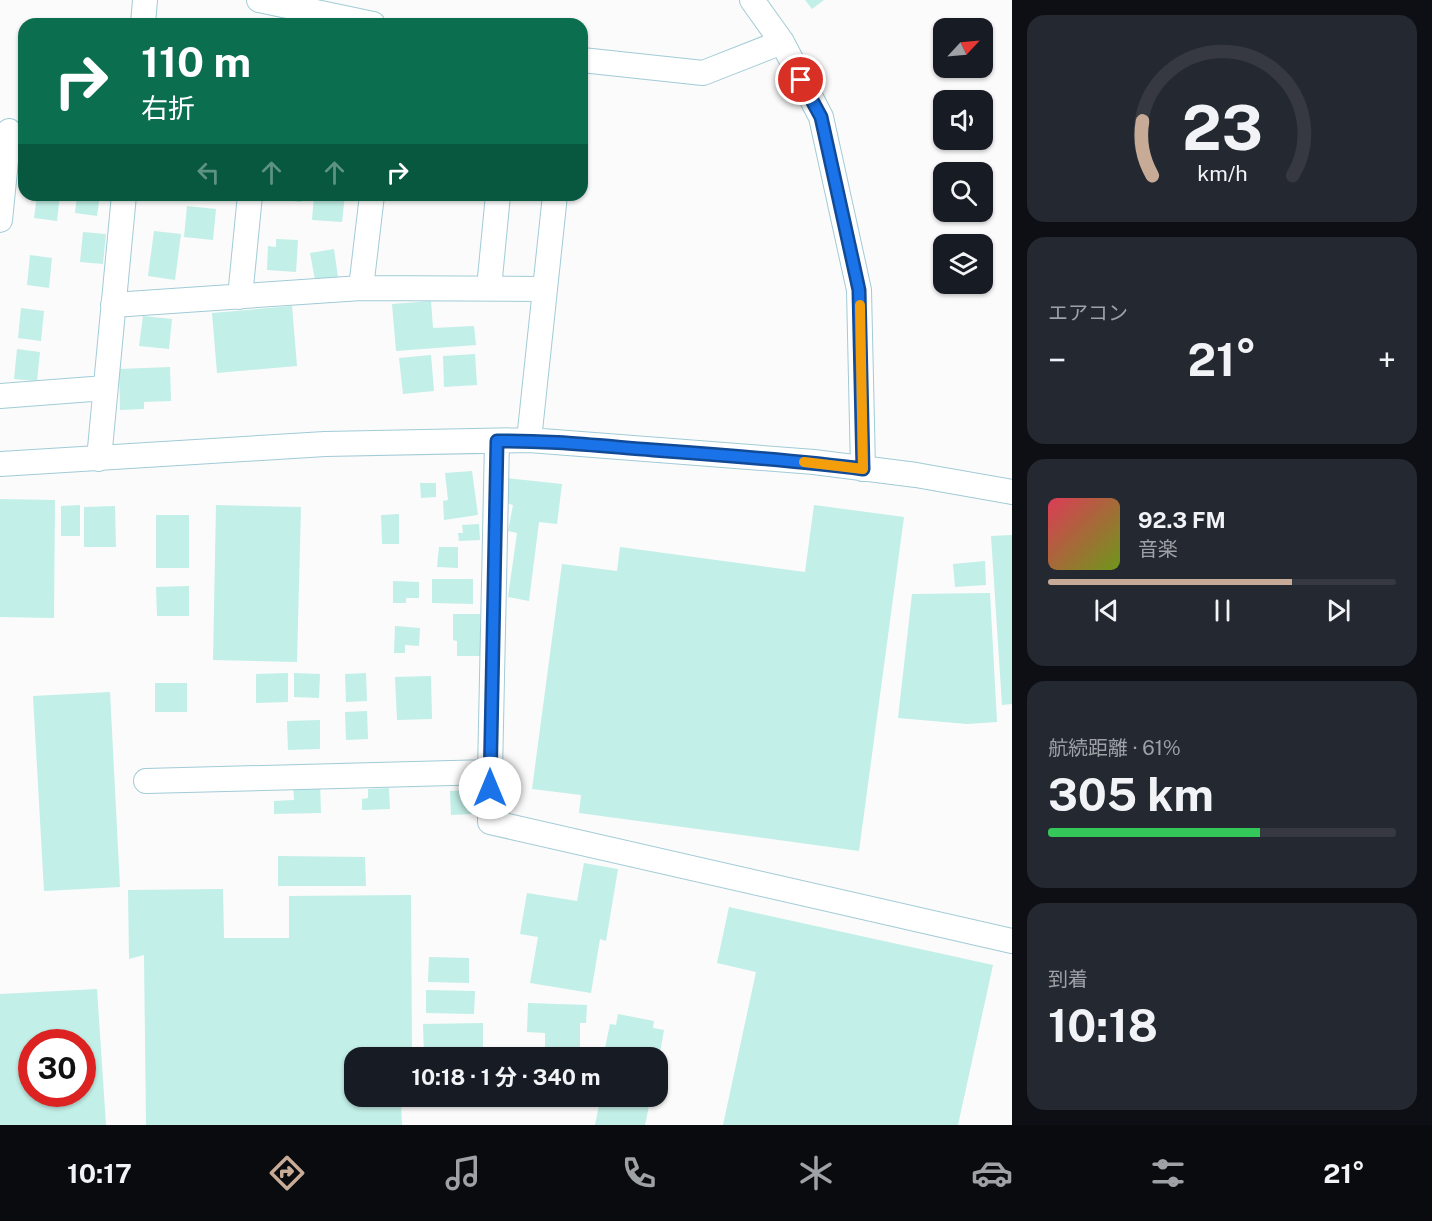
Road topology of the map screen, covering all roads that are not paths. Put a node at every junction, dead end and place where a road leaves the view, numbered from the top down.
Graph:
1 (145, 0) edge
2 (259, 0) edge
3 (752, 0) edge
4 (143, 18) edge
5 (344, 18) edge
6 (782, 42) junction
7 (588, 61) edge
8 (11, 130) edge
9 (123, 201) edge
10 (249, 201) edge
11 (371, 201) edge
12 (497, 201) edge
13 (554, 201) edge
14 (0, 220) edge
15 (361, 288) junction
16 (489, 288) junction
17 (545, 289) junction
18 (240, 297) junction
19 (113, 304) junction
20 (105, 388) junction
21 (0, 396) edge
22 (529, 440) junction
23 (497, 441) junction
24 (99, 459) junction
25 (0, 464) edge
26 (863, 469) junction
27 (1012, 492) edge
28 (490, 772) junction
29 (147, 781) dead end
30 (1012, 942) edge

1 - 4 street
2 - 5 street
3 - 6 street
6 - 7 street
6 - 26 street
8 - 14 street
9 - 19 street
10 - 18 street
11 - 15 street
12 - 16 street
13 - 17 street
15 - 16 street
15 - 18 street
16 - 17 street
17 - 22 street
18 - 19 street
19 - 20 street
20 - 21 street
20 - 24 street
22 - 23 street
22 - 26 street
23 - 24 street
23 - 28 street
24 - 25 street
26 - 27 street
28 - 29 street
28 - 30 street

